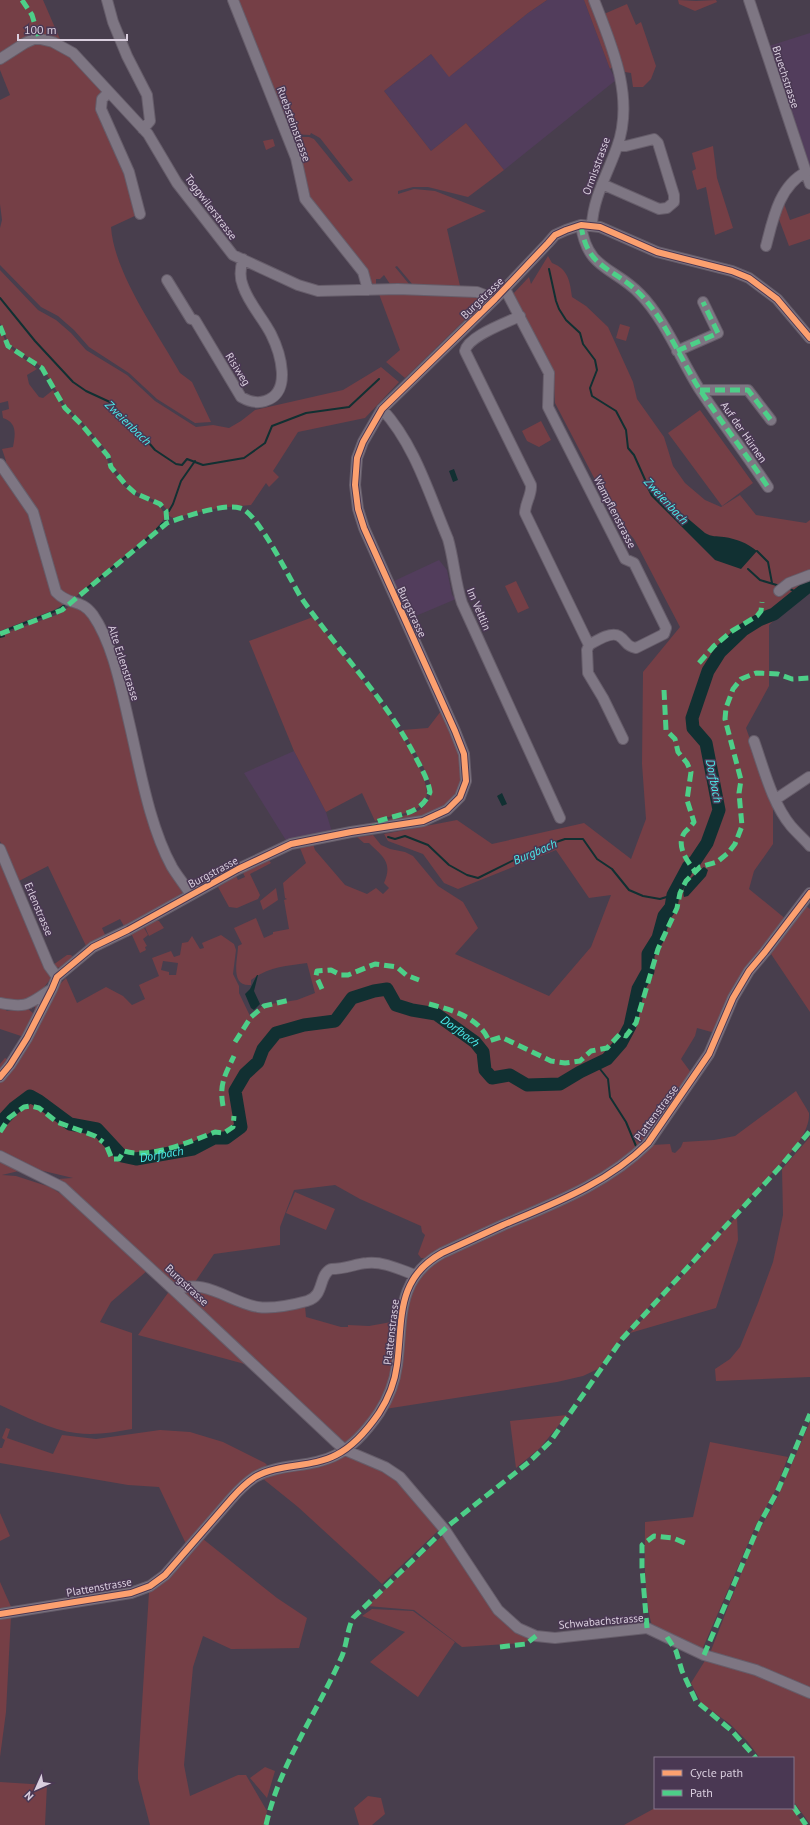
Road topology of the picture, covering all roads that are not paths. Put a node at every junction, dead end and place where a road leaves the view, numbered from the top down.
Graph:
1 (107, 0) edge
2 (233, 0) edge
3 (594, 0) edge
4 (749, 0) edge
5 (0, 59) edge
6 (109, 92) junction
7 (143, 129) junction
8 (618, 146) junction
9 (807, 168) edge
10 (602, 184) junction
11 (810, 184) edge
12 (140, 214) dead end
13 (581, 225) junction
14 (592, 225) junction
15 (766, 246) dead end
16 (243, 259) junction
17 (167, 280) dead end
18 (505, 288) junction
19 (368, 290) junction
20 (494, 300) junction
21 (703, 302) dead end
22 (520, 316) junction
23 (810, 338) edge
24 (677, 351) junction
25 (700, 390) junction
26 (382, 409) junction
27 (772, 420) dead end
28 (0, 464) edge
29 (768, 488) dead end
30 (810, 575) edge
31 (779, 591) dead end
32 (589, 644) junction
33 (623, 739) dead end
34 (754, 741) dead end
35 (809, 777) edge
36 (776, 799) junction
37 (560, 818) dead end
38 (810, 846) edge
39 (0, 849) edge
40 (191, 895) junction
41 (809, 898) edge
42 (57, 977) junction
43 (52, 989) junction
44 (0, 1003) edge
45 (0, 1077) edge
46 (0, 1156) edge
47 (415, 1275) junction
48 (176, 1290) junction
49 (345, 1450) junction
50 (0, 1614) edge
51 (810, 1693) edge

1 - 7 street
2 - 19 street, Ruebsteinstrasse
3 - 8 street, Ormisstrasse
4 - 9 street, Bruechstrasse
5 - 6 street, Toggwilerstrasse
6 - 7 street, Toggwilerstrasse
6 - 12 street
7 - 16 street, Toggwilerstrasse
8 - 10 street, Ormisstrasse
8 - 10 street
9 - 11 street, Bruechstrasse
9 - 15 street
10 - 14 street, Ormisstrasse
13 - 14 street, Burgstrasse
13 - 18 street, Burgstrasse
13 - 24 street, Auf der Hürnen
14 - 23 street, Burgstrasse
16 - 17 street, Risiweg
16 - 19 street, Toggwilerstrasse
18 - 20 street, Burgstrasse
18 - 22 street, Wampflenstrasse
19 - 20 street, Toggwilerstrasse
20 - 26 street, Burgstrasse
21 - 24 street
22 - 32 street
22 - 32 street, Wampflenstrasse
24 - 25 street, Auf der Hürnen
25 - 27 street, Auf der Hürnen
25 - 29 street, Auf der Hürnen
26 - 37 street, Im Veltlin
26 - 40 street, Burgstrasse
28 - 40 street, Alte Erlenstrasse
30 - 31 street
32 - 33 street
34 - 36 street
35 - 36 street
36 - 38 street
39 - 42 street, Erlenstrasse
40 - 42 street, Burgstrasse
41 - 47 street, Plattenstrasse
42 - 43 street, Burgstrasse
43 - 44 street
43 - 45 street, Burgstrasse
46 - 48 street, Burgstrasse
47 - 48 street
47 - 49 street, Plattenstrasse
48 - 49 street, Burgstrasse
49 - 50 street, Plattenstrasse
49 - 51 street, Schwabachstrasse

